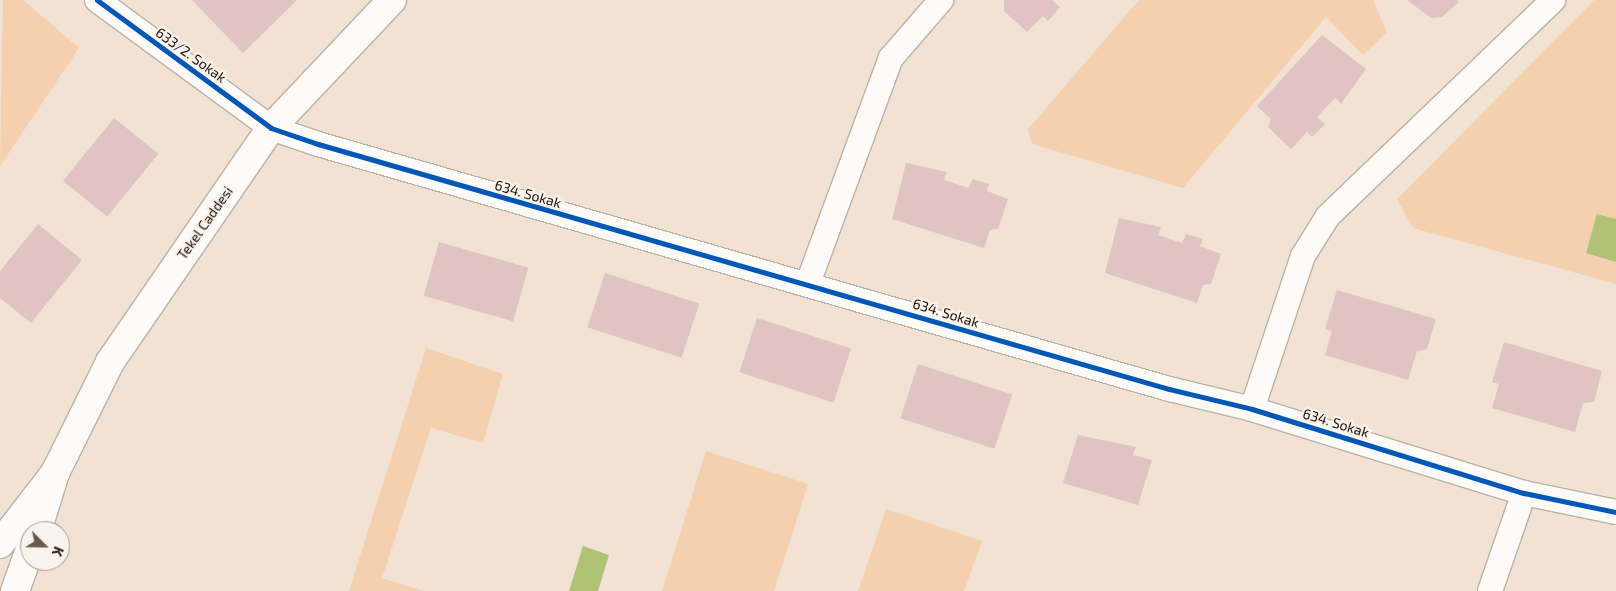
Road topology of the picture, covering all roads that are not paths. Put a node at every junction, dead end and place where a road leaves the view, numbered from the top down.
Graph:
1 (97, 0) edge
2 (392, 0) edge
3 (941, 0) edge
4 (1552, 0) edge
5 (271, 128) junction
6 (808, 283) junction
7 (1252, 409) junction
8 (55, 473) junction
9 (1524, 493) junction
10 (1616, 512) edge
11 (40, 521) edge
12 (0, 544) edge
13 (22, 571) edge
14 (15, 591) edge
15 (1490, 591) edge

1 - 5 street, 633/2. Sokak
2 - 5 street, Tekel Caddesi
3 - 6 street
4 - 7 street
5 - 6 street, 634. Sokak
5 - 8 street, Tekel Caddesi
6 - 7 street, 634. Sokak
7 - 9 street, 634. Sokak
8 - 11 street
8 - 12 street
9 - 10 street, 634. Sokak
9 - 15 street
13 - 14 street

